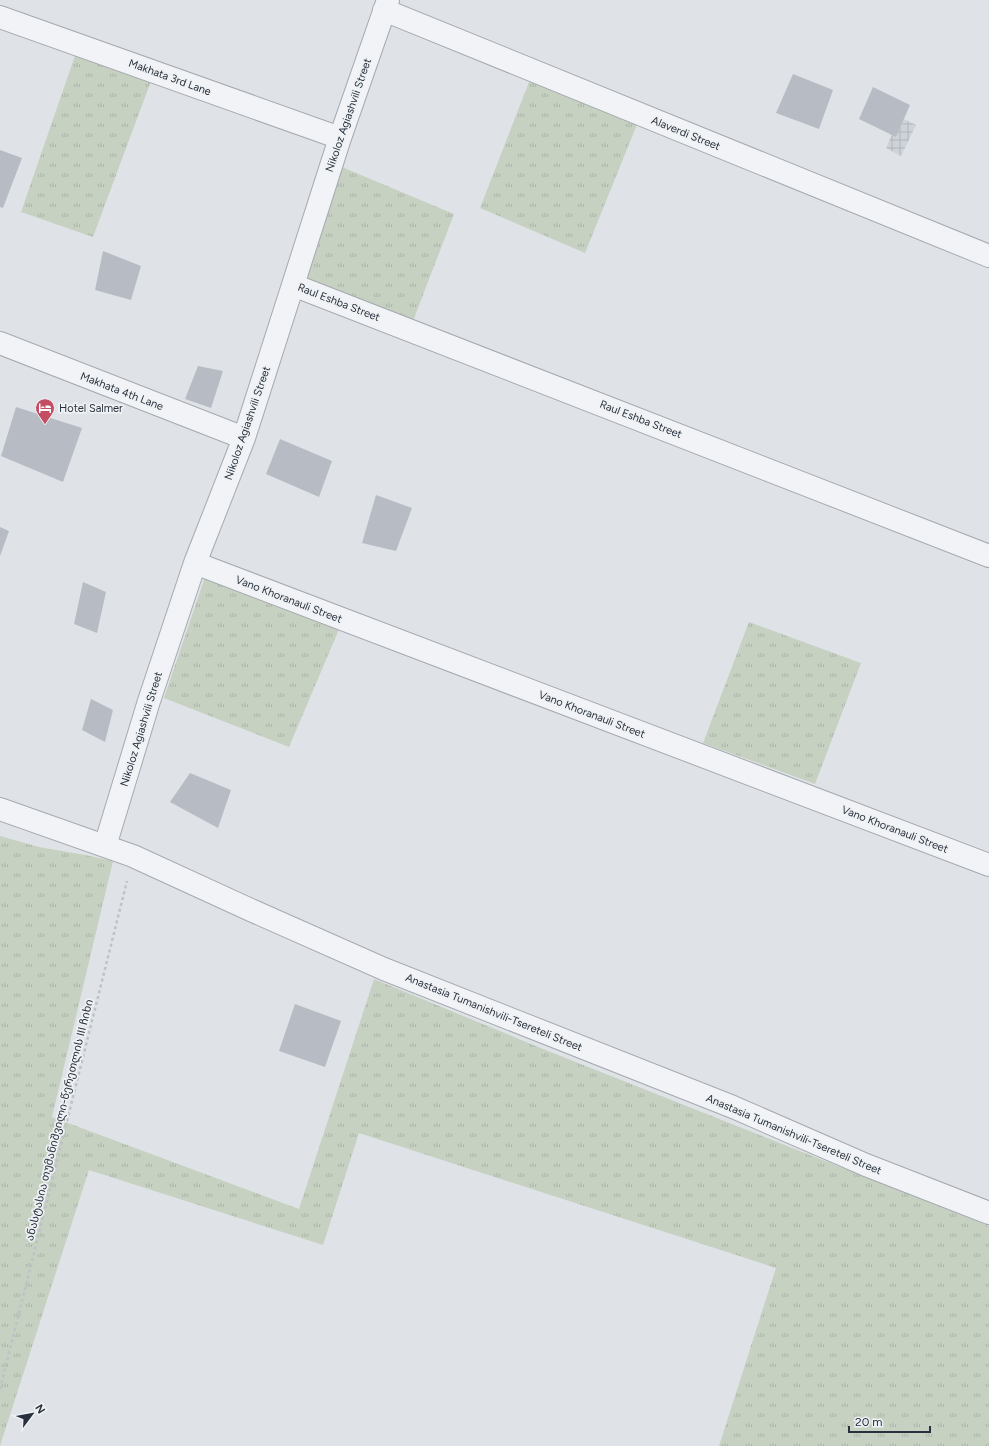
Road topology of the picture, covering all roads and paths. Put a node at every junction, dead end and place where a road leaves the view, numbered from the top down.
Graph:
1 (386, 5) edge
2 (0, 16) edge
3 (340, 138) junction
4 (989, 256) edge
5 (293, 284) junction
6 (0, 343) edge
7 (244, 438) junction
8 (989, 556) edge
9 (195, 563) junction
10 (0, 809) edge
11 (105, 846) junction
12 (134, 856) junction
13 (989, 865) edge
14 (989, 1213) edge
15 (0, 1389) edge

1 - 3 street, Nikoloz Agiashvili Street
1 - 4 street, Alaverdi Street
2 - 3 street, Makhata 3rd Lane
3 - 5 street, Nikoloz Agiashvili Street
5 - 7 street, Nikoloz Agiashvili Street
5 - 8 street, Raul Eshba Street
6 - 7 street, Makhata 4th Lane
7 - 9 street, Nikoloz Agiashvili Street
9 - 11 street, Nikoloz Agiashvili Street
9 - 13 street, Vano Khoranauli Street
10 - 11 street, Anastasia Tumanishvili-Tsereteli Street
11 - 12 street, Anastasia Tumanishvili-Tsereteli Street
12 - 14 street, Anastasia Tumanishvili-Tsereteli Street
12 - 15 path, ანასტასია თუმანიშვილი-წერეთლის III ჩიხი

